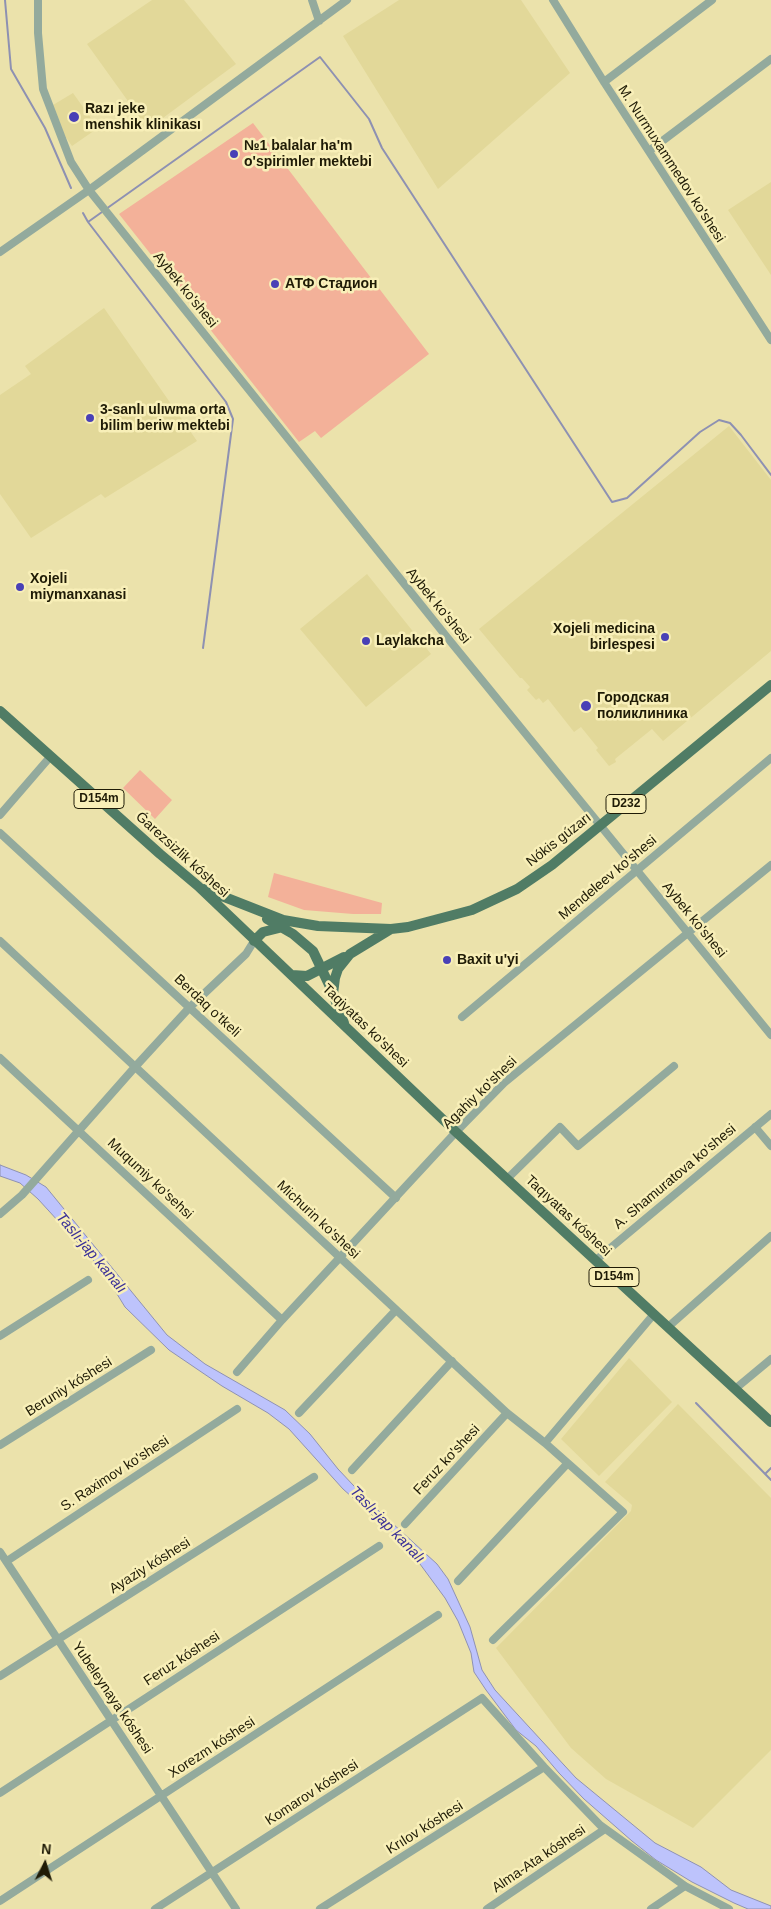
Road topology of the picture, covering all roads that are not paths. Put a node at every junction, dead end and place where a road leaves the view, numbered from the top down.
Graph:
1 (38, 0) edge
2 (312, 0) edge
3 (347, 0) edge
4 (553, 0) edge
5 (712, 0) edge
6 (318, 21) junction
7 (771, 59) edge
8 (604, 82) junction
9 (649, 151) junction
10 (89, 190) junction
11 (0, 252) edge
12 (771, 340) edge
13 (771, 685) edge
14 (0, 711) edge
15 (50, 757) junction
16 (771, 758) edge
17 (0, 815) edge
18 (600, 826) junction
19 (0, 833) edge
20 (771, 865) edge
21 (638, 869) junction
22 (198, 886) junction
23 (251, 908) junction
24 (309, 925) junction
25 (281, 927) junction
26 (391, 929) junction
27 (688, 932) junction
28 (0, 941) edge
29 (254, 941) junction
30 (350, 954) junction
31 (322, 969) junction
32 (292, 975) junction
33 (334, 994) junction
34 (190, 1007) junction
35 (462, 1018) dead end
36 (346, 1027) junction
37 (771, 1035) edge
38 (0, 1058) edge
39 (135, 1066) junction
40 (674, 1066) dead end
41 (771, 1114) edge
42 (755, 1127) junction
43 (78, 1130) junction
44 (456, 1132) junction
45 (771, 1146) edge
46 (508, 1179) junction
47 (396, 1198) junction
48 (0, 1214) edge
49 (771, 1236) edge
50 (341, 1257) junction
51 (596, 1260) junction
52 (88, 1280) dead end
53 (396, 1310) junction
54 (654, 1314) junction
55 (282, 1320) junction
56 (668, 1327) junction
57 (0, 1336) edge
58 (151, 1350) dead end
59 (771, 1359) edge
60 (452, 1360) junction
61 (237, 1372) dead end
62 (735, 1389) junction
63 (237, 1409) dead end
64 (299, 1413) dead end
65 (507, 1413) junction
66 (771, 1422) edge
67 (546, 1443) junction
68 (0, 1445) edge
69 (567, 1464) junction
70 (352, 1470) dead end
71 (314, 1477) dead end
72 (405, 1524) dead end
73 (379, 1546) dead end
74 (0, 1552) edge
75 (7, 1561) junction
76 (458, 1581) dead end
77 (438, 1615) dead end
78 (58, 1639) junction
79 (493, 1640) dead end
80 (0, 1676) edge
81 (110, 1720) junction
82 (544, 1768) junction
83 (0, 1793) edge
84 (162, 1796) junction
85 (605, 1829) junction
86 (212, 1872) junction
87 (686, 1886) junction
88 (0, 1901) edge
89 (154, 1909) edge
90 (236, 1909) edge
91 (320, 1909) edge
92 (487, 1909) edge
93 (652, 1909) edge
94 (729, 1909) edge

1 - 10 street, Aybek ko'shesi
2 - 6 street
3 - 6 street
4 - 8 street, M. Nurmuxammedov ko'shesi
5 - 8 street
6 - 10 street
7 - 9 street
8 - 9 street, M. Nurmuxammedov ko'shesi
9 - 12 street, M. Nurmuxammedov ko'shesi
10 - 11 street
10 - 18 street, Aybek ko'shesi
13 - 18 main road, Nókis gúzarı / D232
14 - 15 main road, Ǵarezsizlik kóshesi / D154m
15 - 17 street
15 - 22 main road, Ǵarezsizlik kóshesi / D154m
16 - 21 street, Mendeleev ko'shesi
18 - 21 street, Aybek ko'shesi
18 - 26 main road, Nókis gúzarı / D232
19 - 34 street, Berdaq o'tkeli
20 - 27 street, Agahiy ko'shesi
21 - 27 street, Aybek ko'shesi
21 - 35 street, Mendeleev ko'shesi
22 - 23 main road, D232
22 - 29 main road, Ǵarezsizlik kóshesi / D154m
23 - 24 main road, D232
23 - 25 main road
24 - 25 main road, D232
24 - 26 main road, D232
25 - 29 main road, D232
25 - 31 main road
26 - 30 main road
27 - 37 street, Aybek ko'shesi
27 - 44 street, Agahiy ko'shesi
28 - 39 street, Michurin ko'shesi
29 - 32 main road, Taqiyatas ko'shesi / D154m
29 - 34 street
30 - 31 main road
30 - 33 main road
31 - 32 main road
31 - 33 main road
32 - 36 main road, Taqiyatas ko'shesi / D154m
33 - 36 main road
34 - 39 street
34 - 47 street, Berdaq o'tkeli
36 - 44 main road, Taqiyatas ko'shesi / D154m
38 - 43 street, Muqumiy ko'sehsi
39 - 43 street
39 - 50 street, Michurin ko'shesi
40 - 46 street
41 - 42 street, A. Shamuratova ko'shesi
42 - 45 street
42 - 51 street, A. Shamuratova ko'shesi
43 - 48 street
43 - 55 street, Muqumiy ko'sehsi
44 - 46 main road, Taqıyatas kóshesi / D154m
44 - 47 street, Agahiy ko'shesi
46 - 51 main road, Taqıyatas kóshesi / D154m
47 - 50 street, Agahiy ko'shesi
49 - 56 street
50 - 53 street, Michurin ko'shesi
50 - 55 street, Agahiy ko'shesi
51 - 54 main road, Taqıyatas kóshesi / D154m
52 - 57 street
53 - 60 street, Michurin ko'shesi
53 - 64 street
54 - 56 main road, Taqıyatas kóshesi / D154m
54 - 67 street
55 - 61 street, Agahiy ko'shesi
56 - 62 main road, Taqıyatas kóshesi / D154m
58 - 68 street, Beruniy kóshesi
59 - 62 street
60 - 65 street, Michurin ko'shesi
60 - 70 street
62 - 66 main road, Taqıyatas kóshesi / D154m
63 - 75 street, S. Raximov ko'shesi
65 - 67 street, Michurin ko'shesi
65 - 72 street, Feruz ko'shesi
67 - 69 street, Michurin ko'shesi
69 - 76 street
69 - 79 street, Michurin ko'shesi
71 - 78 street, Ayaziy kóshesi
73 - 81 street, Feruz kóshesi
74 - 75 street, Yubeleynaya kóshesi
75 - 78 street, Yubeleynaya kóshesi
77 - 84 street, Xorezm kóshesi
78 - 80 street, Ayaziy kóshesi
78 - 81 street, Yubeleynaya kóshesi
81 - 83 street, Feruz kóshesi
81 - 84 street, Yubeleynaya kóshesi
82 - 85 street
82 - 86 street, Komarov kóshesi
82 - 91 street, Krılov kóshesi
84 - 86 street, Yubeleynaya kóshesi
84 - 88 street, Xorezm kóshesi
85 - 87 street
85 - 92 street, Alma-Ata kóshesi
86 - 89 street, Komarov kóshesi
86 - 90 street, Yubeleynaya kóshesi
87 - 93 street
87 - 94 street

